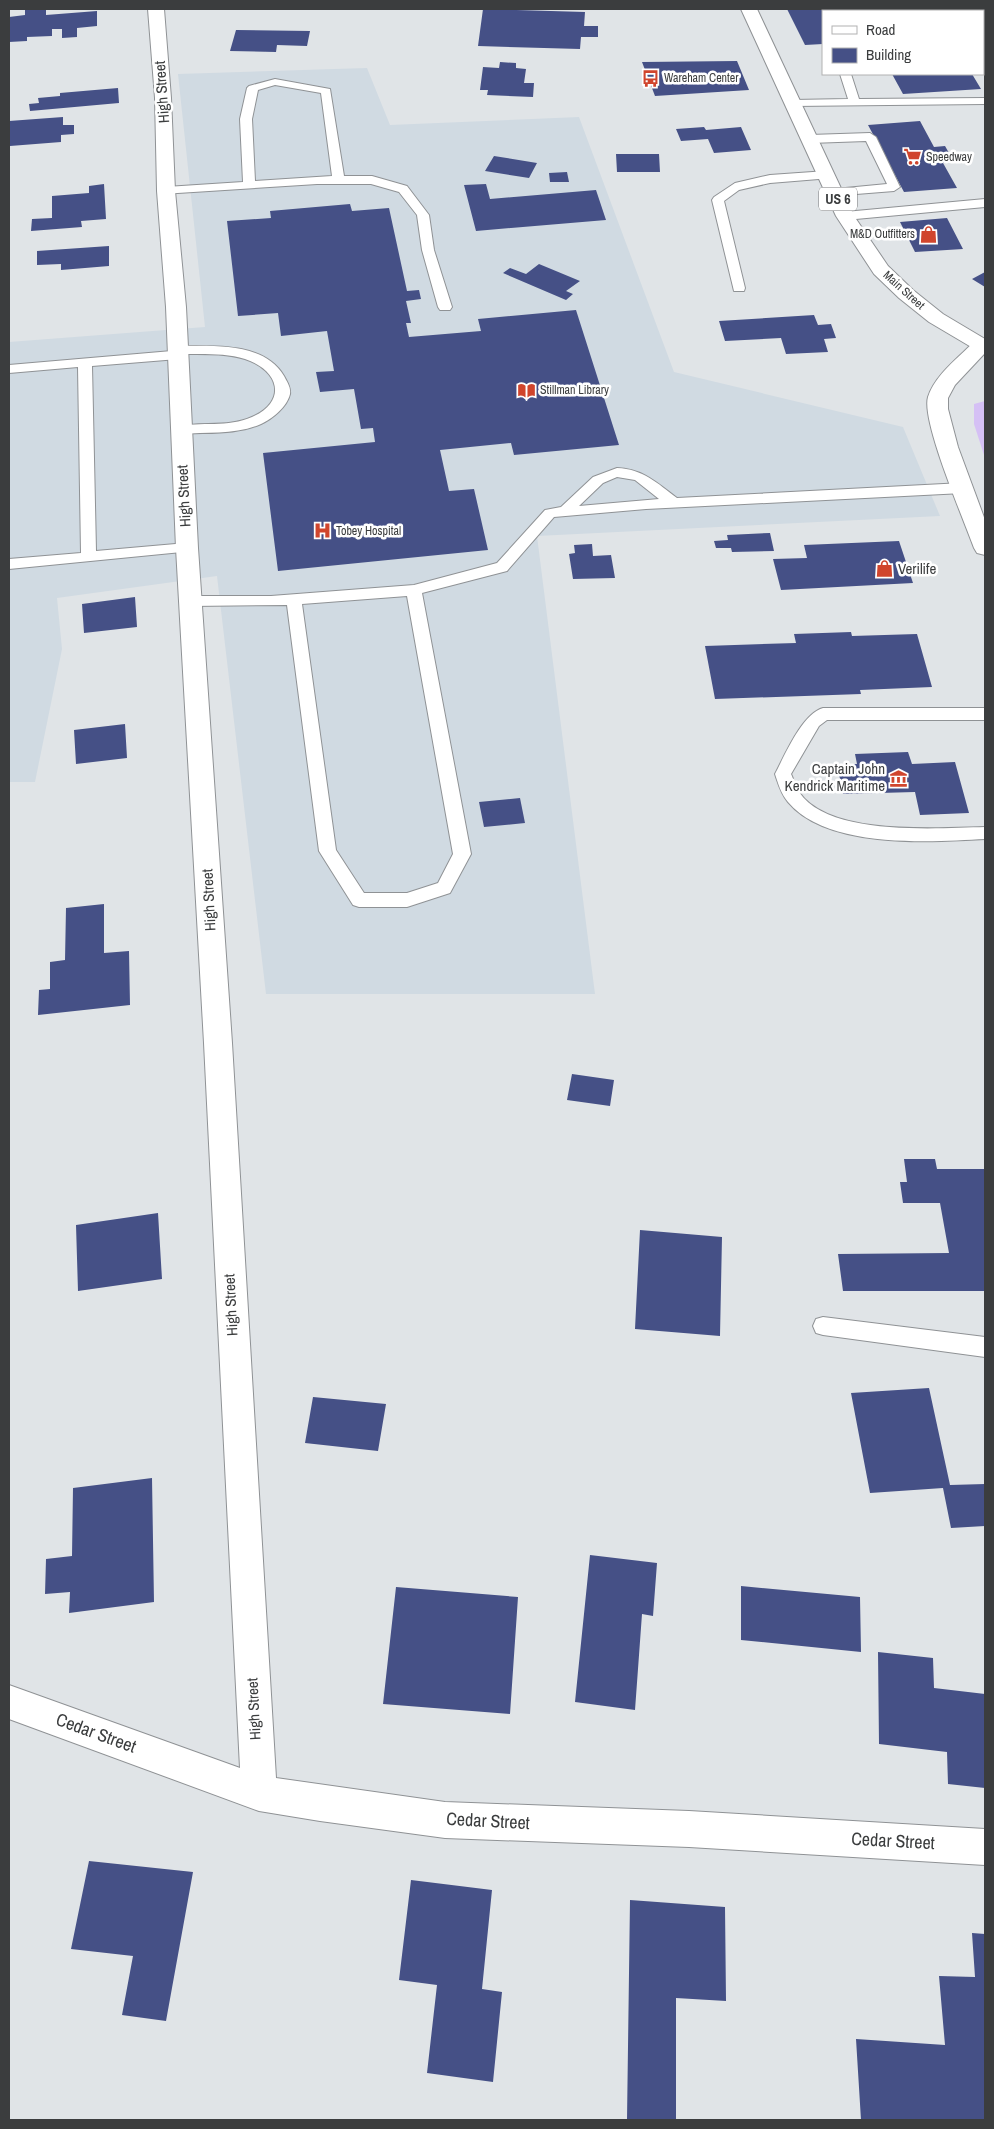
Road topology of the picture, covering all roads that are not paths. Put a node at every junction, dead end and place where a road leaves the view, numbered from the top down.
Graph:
1 (156, 9) edge
2 (749, 9) edge
3 (846, 75) edge
4 (985, 101) edge
5 (793, 103) junction
6 (856, 103) junction
7 (810, 139) junction
8 (827, 175) junction
9 (339, 180) junction
10 (249, 184) junction
11 (166, 191) junction
12 (835, 193) junction
13 (985, 202) edge
14 (846, 216) junction
15 (740, 288) dead end
16 (445, 307) dead end
17 (984, 346) edge
18 (178, 352) junction
19 (85, 363) junction
20 (9, 369) edge
21 (181, 430) junction
22 (962, 488) junction
23 (674, 503) junction
24 (566, 511) junction
25 (187, 548) junction
26 (985, 548) edge
27 (89, 557) junction
28 (9, 564) edge
29 (414, 590) junction
30 (294, 599) junction
31 (190, 601) junction
32 (985, 714) edge
33 (985, 833) edge
34 (823, 1326) dead end
35 (985, 1347) edge
36 (9, 1702) edge
37 (259, 1792) junction
38 (985, 1847) edge

1 - 11 street, High Street
2 - 5 street, Main Street / US 6
3 - 6 lane
4 - 6 lane
5 - 6 lane
5 - 7 street, Main Street / US 6
7 - 8 street, Main Street / US 6
7 - 12 lane
8 - 12 street, Main Street / US 6
8 - 15 lane
9 - 10 lane
9 - 10 lane
9 - 16 lane
10 - 11 lane
11 - 18 street, High Street
12 - 14 street, Main Street / US 6
13 - 14 lane
14 - 17 street, Main Street / US 6
17 - 22 street, Main Street
18 - 19 lane
18 - 21 street, High Street
18 - 21 lane
19 - 20 lane
19 - 27 lane
21 - 25 street, High Street
22 - 23 lane
22 - 26 street, Main Street
23 - 24 lane
23 - 24 lane
24 - 29 lane
25 - 27 lane
25 - 31 street, High Street
27 - 28 lane
29 - 30 lane
29 - 30 lane
30 - 31 lane
31 - 37 street, High Street
32 - 33 lane
34 - 35 lane
36 - 37 street, Cedar Street
37 - 38 street, Cedar Street

